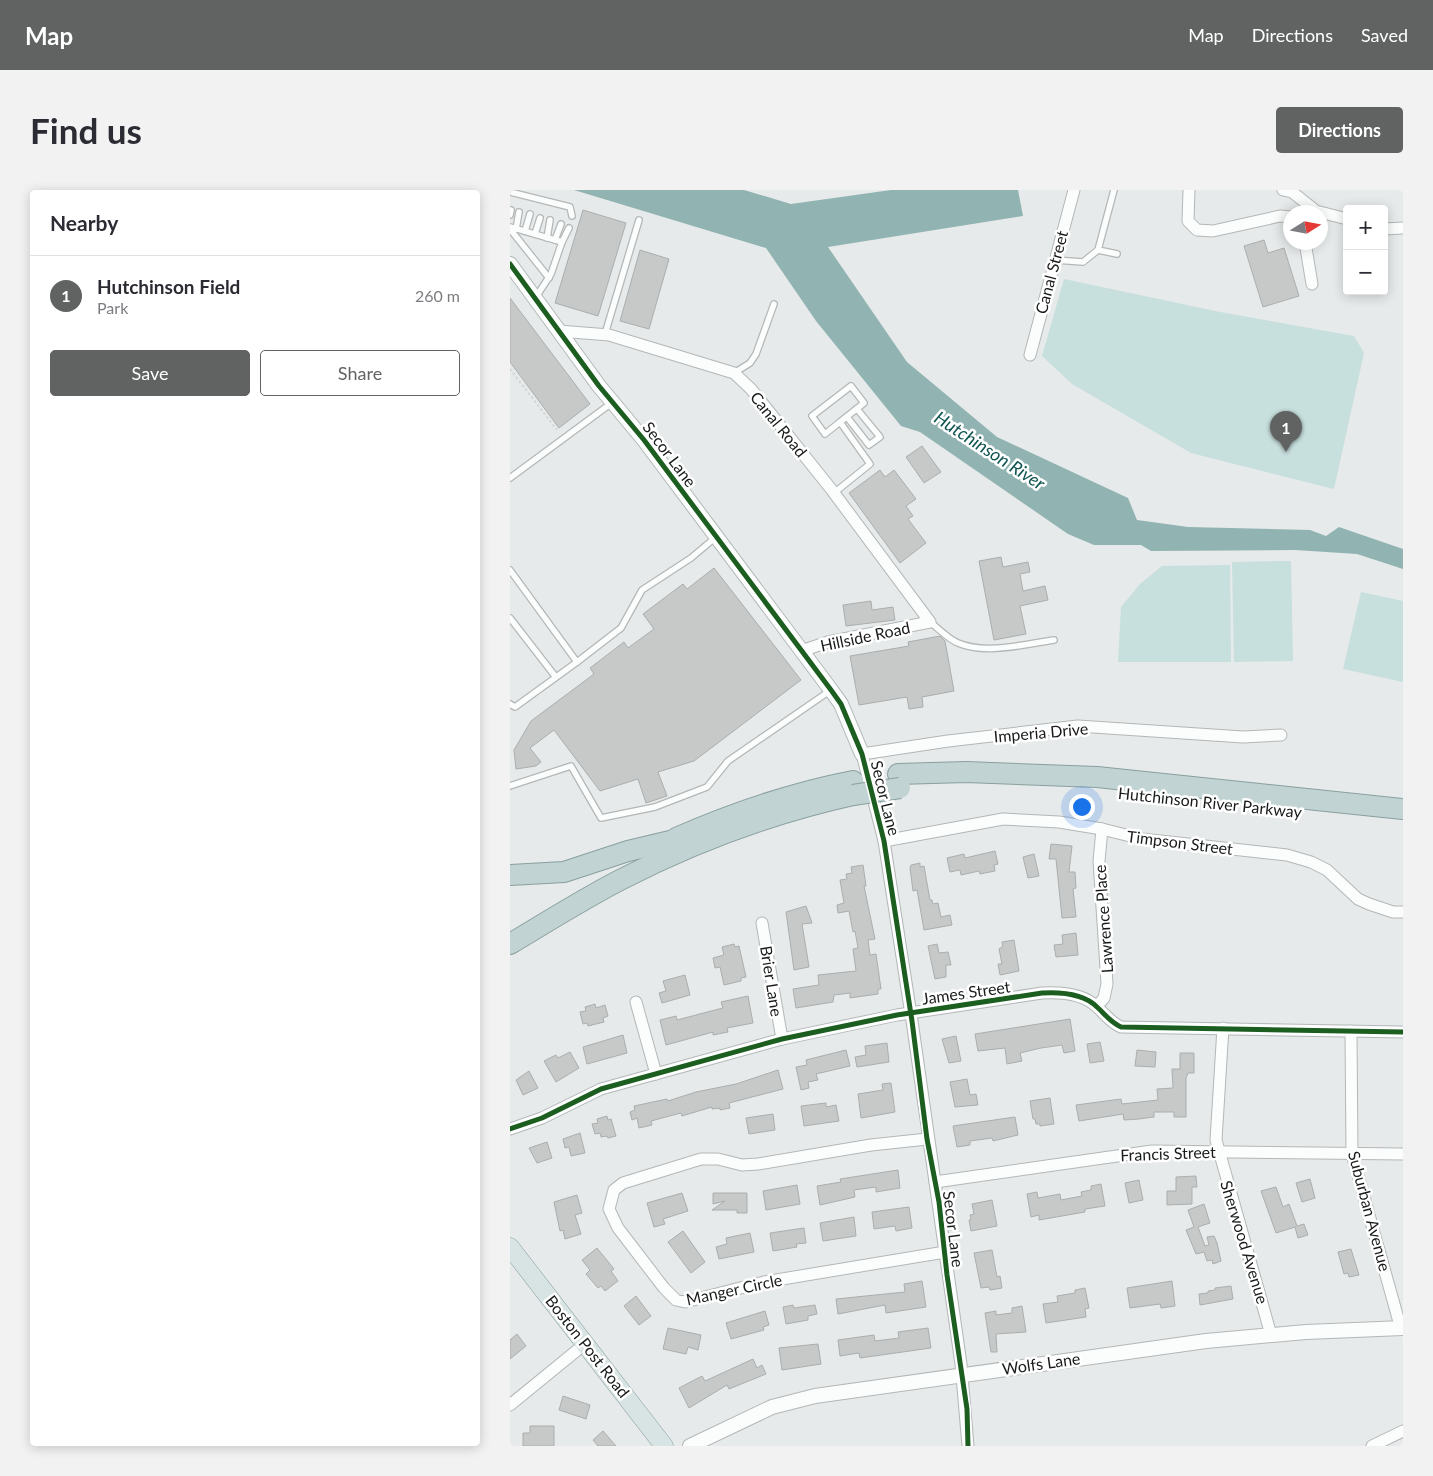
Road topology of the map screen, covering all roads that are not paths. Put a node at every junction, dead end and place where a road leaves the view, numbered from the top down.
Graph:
1 (1074, 190) edge
2 (1114, 190) edge
3 (1189, 190) edge
4 (1283, 190) edge
5 (513, 194) edge
6 (544, 200) junction
7 (565, 206) junction
8 (542, 207) dead end
9 (519, 212) dead end
10 (530, 214) dead end
11 (564, 214) dead end
12 (572, 216) dead end
13 (1283, 217) edge
14 (540, 218) dead end
15 (1343, 218) edge
16 (550, 220) dead end
17 (639, 220) dead end
18 (561, 224) dead end
19 (512, 228) edge
20 (569, 228) dead end
21 (1403, 228) edge
22 (1388, 229) edge
23 (525, 231) junction
24 (535, 234) junction
25 (546, 238) junction
26 (558, 241) junction
27 (1098, 250) junction
28 (1306, 250) edge
29 (1117, 254) dead end
30 (1055, 260) junction
31 (510, 264) edge
32 (549, 278) junction
33 (1312, 284) dead end
34 (535, 299) junction
35 (774, 304) dead end
36 (559, 331) junction
37 (605, 334) junction
38 (1030, 355) dead end
39 (734, 374) junction
40 (613, 402) junction
41 (857, 409) junction
42 (847, 417) junction
43 (840, 422) junction
44 (510, 478) edge
45 (834, 493) junction
46 (716, 536) junction
47 (510, 570) edge
48 (510, 618) edge
49 (930, 622) junction
50 (1054, 640) dead end
51 (802, 651) junction
52 (577, 662) junction
53 (555, 676) junction
54 (831, 690) junction
55 (510, 704) edge
56 (1281, 735) dead end
57 (862, 754) junction
58 (899, 781) junction
59 (510, 786) edge
60 (853, 788) junction
61 (1403, 810) edge
62 (1403, 823) edge
63 (1102, 829) junction
64 (670, 841) junction
65 (884, 841) junction
66 (510, 875) edge
67 (1403, 912) edge
68 (563, 913) junction
69 (762, 923) dead end
70 (510, 929) edge
71 (510, 944) edge
72 (510, 956) edge
73 (636, 1002) dead end
74 (1097, 1006) junction
75 (910, 1012) junction
76 (1223, 1028) junction
77 (1351, 1031) junction
78 (1403, 1032) edge
79 (782, 1039) junction
80 (656, 1074) junction
81 (510, 1128) edge
82 (927, 1139) junction
83 (1219, 1151) junction
84 (1352, 1154) junction
85 (1403, 1154) edge
86 (935, 1182) junction
87 (510, 1247) edge
88 (945, 1252) junction
89 (1402, 1328) edge
90 (1271, 1335) junction
91 (586, 1343) junction
92 (962, 1374) junction
93 (510, 1405) edge
94 (1403, 1431) edge
95 (664, 1446) edge
96 (690, 1446) edge
97 (968, 1446) edge
98 (1372, 1446) edge

1 - 30 street, Canal Street
2 - 27 lane
3 - 13 street
4 - 15 street
5 - 6 lane
6 - 7 lane
6 - 8 lane
7 - 11 lane
7 - 12 lane
9 - 19 lane
10 - 23 lane
14 - 24 lane
16 - 25 lane
17 - 37 lane
18 - 26 lane
19 - 23 lane
19 - 32 lane
20 - 26 lane
21 - 22 street
23 - 24 lane
24 - 25 lane
25 - 26 lane
26 - 32 lane
27 - 29 lane
27 - 30 lane
28 - 33 street
30 - 38 street, Canal Street
31 - 34 street, Secor Lane
32 - 34 lane
34 - 36 street, Secor Lane
35 - 39 lane
36 - 37 street, Canal Road
36 - 40 street, Secor Lane
37 - 39 street, Canal Road
39 - 45 street, Canal Road
40 - 44 lane
40 - 46 street, Secor Lane
41 - 42 lane
41 - 42 lane
41 - 43 lane
42 - 43 lane
43 - 45 lane
45 - 49 street, Canal Road
46 - 51 street, Secor Lane
46 - 52 lane
47 - 52 lane
48 - 53 lane
49 - 50 lane
49 - 51 street, Hillside Road
51 - 54 street, Secor Lane
52 - 53 lane
53 - 55 lane
54 - 57 street, Secor Lane
54 - 59 lane
56 - 57 street, Imperia Drive
57 - 65 street, Secor Lane
58 - 60 highway, Hutchinson River Parkway
58 - 61 highway, Hutchinson River Parkway
58 - 62 highway, Hutchinson River Parkway
60 - 64 highway, Hutchinson River Parkway
60 - 68 highway, Hutchinson River Parkway
63 - 65 street, Timpson Street
63 - 67 street, Timpson Street
63 - 74 street, Lawrence Place
64 - 66 highway
64 - 70 highway, Hutchinson River Parkway
65 - 75 street, Secor Lane
68 - 71 highway, Hutchinson River Parkway
68 - 72 highway
69 - 79 street, Brier Lane
73 - 80 street
74 - 75 street, James Street
74 - 76 street, James Street
75 - 79 street, James Street
75 - 82 street, Secor Lane
76 - 77 street, James Street
76 - 83 street, Sherwood Avenue
77 - 78 street, James Street
77 - 84 street, Suburban Avenue
79 - 80 street, James Street
80 - 81 street, James Street
82 - 86 street, Secor Lane
82 - 88 street, Manger Circle
83 - 84 street, Francis Street
83 - 86 street, Francis Street
83 - 90 street, Sherwood Avenue
84 - 85 street, Francis Street
84 - 89 street, Suburban Avenue
86 - 88 street, Secor Lane
87 - 91 main road, Boston Post Road
88 - 92 street, Secor Lane
89 - 90 street, Wolfs Lane
90 - 92 street, Wolfs Lane
91 - 93 street
91 - 95 main road, Boston Post Road
92 - 96 street, Wolfs Lane
92 - 97 street, Secor Lane
94 - 98 street

